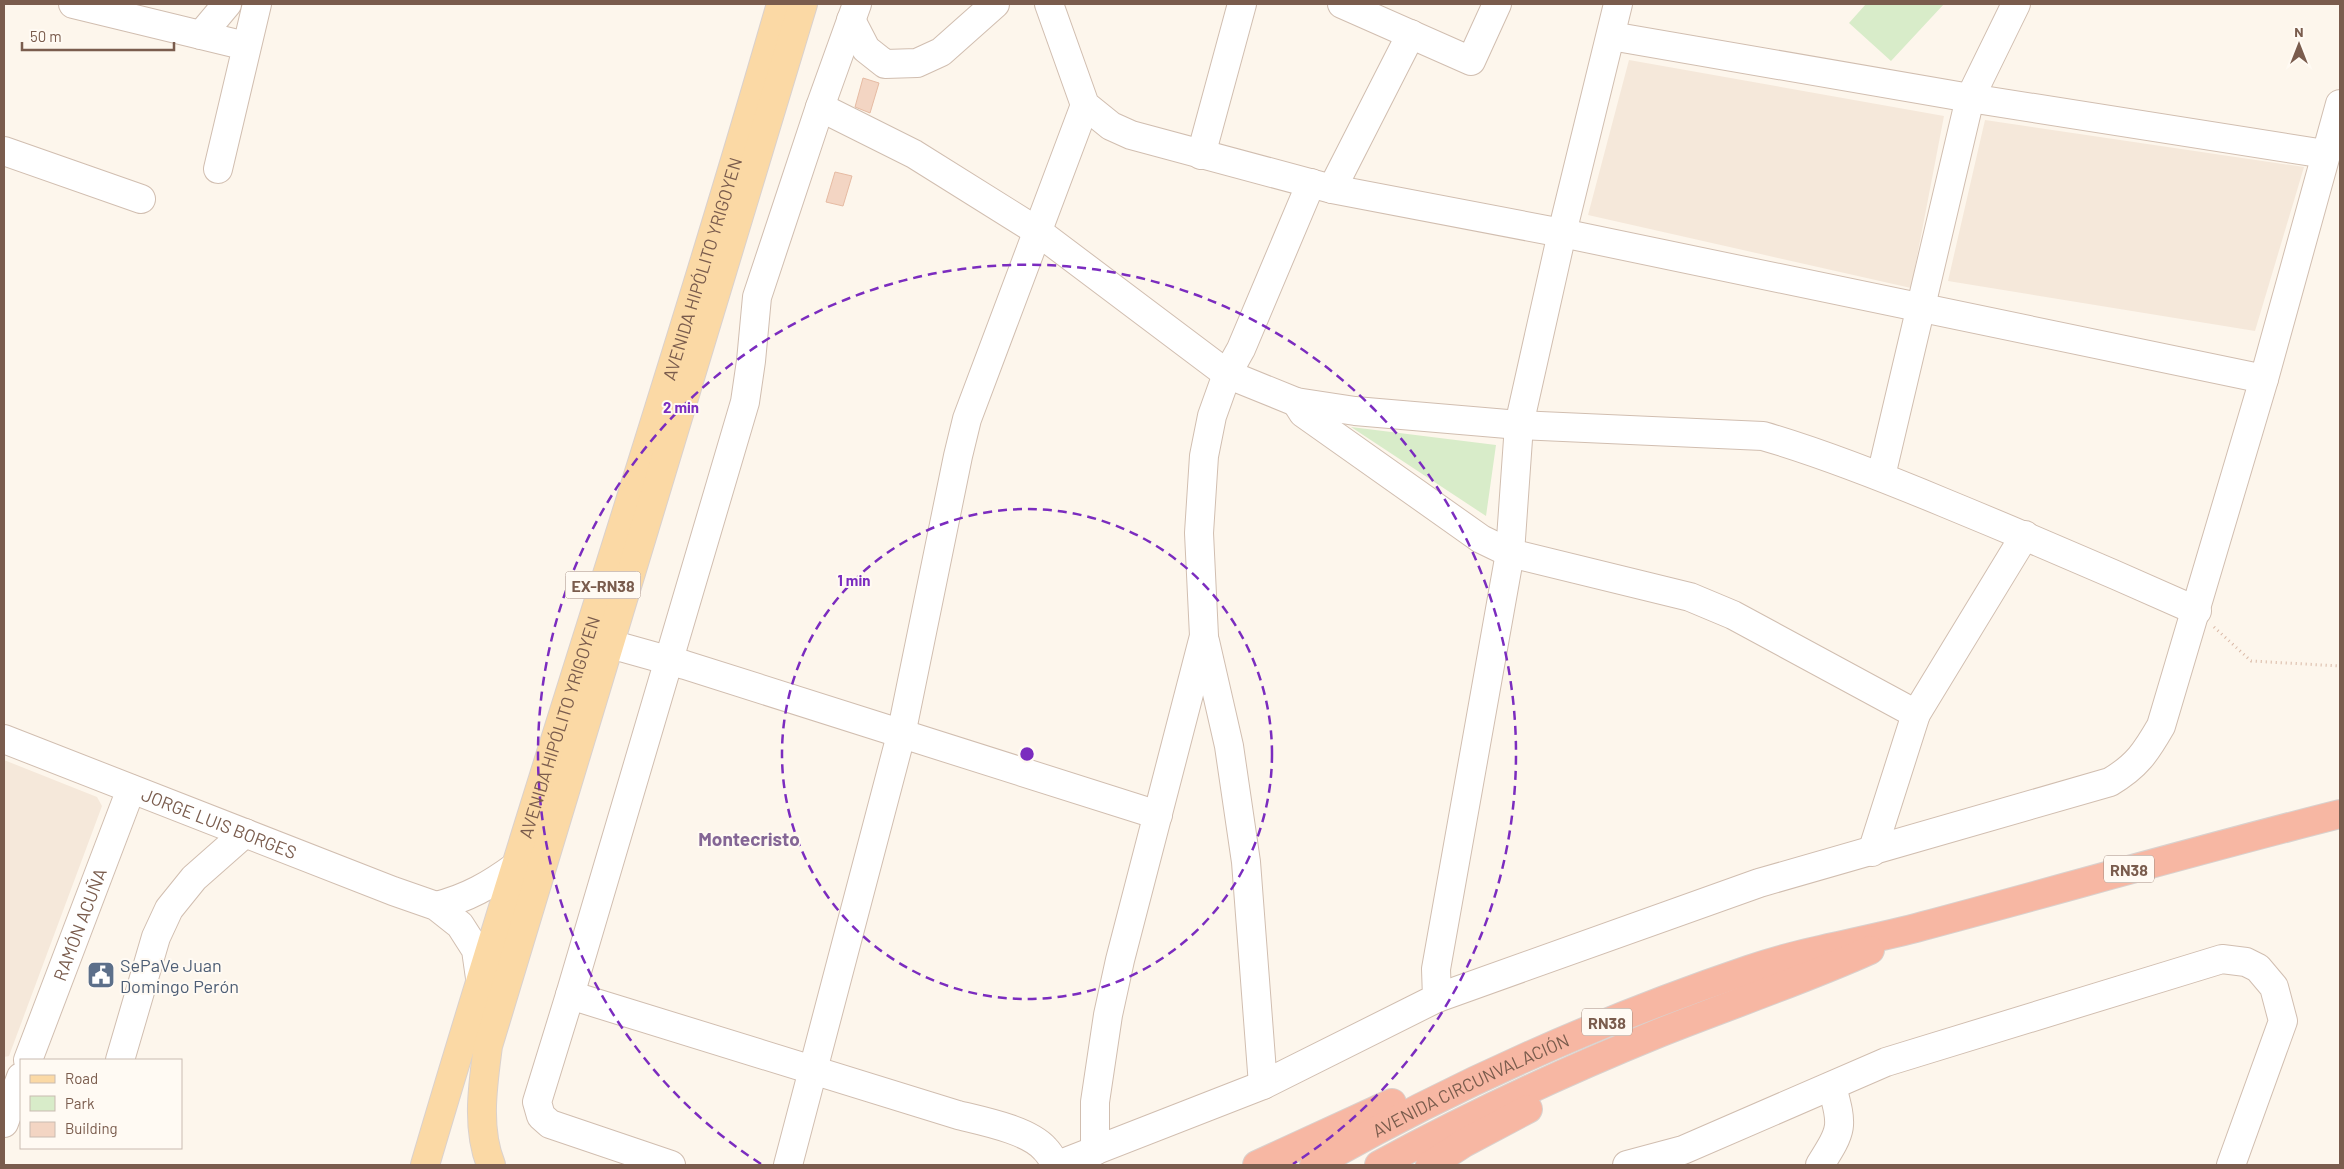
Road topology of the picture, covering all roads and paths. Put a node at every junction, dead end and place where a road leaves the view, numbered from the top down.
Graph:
1 (73, 4) edge
2 (228, 4) edge
3 (257, 4) edge
4 (781, 4) edge
5 (803, 4) edge
6 (995, 4) edge
7 (1049, 4) edge
8 (1242, 4) edge
9 (1342, 4) edge
10 (1497, 4) edge
11 (1618, 4) edge
12 (2016, 4) edge
13 (854, 12) edge
14 (1410, 34) junction
15 (201, 35) junction
16 (1610, 36) junction
17 (246, 46) junction
18 (1970, 98) junction
19 (2340, 104) edge
20 (1084, 105) junction
21 (820, 107) junction
22 (4, 151) edge
23 (2325, 154) junction
24 (1201, 155) junction
25 (218, 169) dead end
26 (1321, 186) junction
27 (141, 199) dead end
28 (1037, 231) junction
29 (1562, 233) junction
30 (1922, 307) junction
31 (1227, 374) junction
32 (2264, 379) junction
33 (1296, 402) junction
34 (1519, 425) junction
35 (1881, 476) junction
36 (2025, 535) junction
37 (1510, 553) junction
38 (2197, 611) junction
39 (1204, 636) junction
40 (610, 644) junction
41 (668, 661) junction
42 (2340, 666) edge
43 (1916, 714) junction
44 (901, 735) junction
45 (4, 739) edge
46 (131, 789) junction
47 (2340, 814) edge
48 (1158, 815) junction
49 (245, 833) junction
50 (1872, 852) junction
51 (516, 866) junction
52 (436, 906) junction
53 (1919, 928) junction
54 (480, 978) junction
55 (1779, 987) junction
56 (570, 995) junction
57 (1438, 998) junction
58 (1650, 1004) junction
59 (28, 1059) edge
60 (120, 1059) edge
61 (814, 1070) junction
62 (1263, 1085) junction
63 (1832, 1086) junction
64 (15, 1090) edge
65 (4, 1123) edge
66 (1095, 1151) junction
67 (425, 1165) edge
68 (490, 1165) edge
69 (671, 1165) edge
70 (788, 1165) edge
71 (1057, 1165) edge
72 (1257, 1165) edge
73 (1314, 1165) edge
74 (1379, 1165) edge
75 (1430, 1165) edge
76 (1628, 1165) edge
77 (1820, 1165) edge
78 (2231, 1165) edge

1 - 15 street
2 - 15 street
3 - 17 street
4 - 51 main road, AVENIDA HIPÓLITO YRIGOYEN / EX-RN38
5 - 40 main road, AVENIDA HIPÓLITO YRIGOYEN / EX-RN38
6 - 13 street
7 - 20 street
8 - 24 street
9 - 14 street
10 - 14 street
11 - 16 street
12 - 18 street
13 - 21 street
14 - 26 street
15 - 17 street
16 - 18 street
16 - 29 street
17 - 25 street
18 - 23 street
18 - 30 street
19 - 23 street
20 - 24 street
20 - 28 street
21 - 28 street
21 - 41 street
22 - 27 street
23 - 32 street
24 - 26 street
26 - 29 street
26 - 31 street
28 - 31 street
28 - 44 street
29 - 30 street
29 - 34 street
30 - 32 street
30 - 35 street
31 - 33 street
31 - 39 street
32 - 38 street
33 - 34 street
33 - 37 street
34 - 35 street
34 - 37 street
35 - 36 street
36 - 38 street
36 - 43 street
37 - 43 street
37 - 57 street
38 - 42 path
38 - 50 street
39 - 48 street
39 - 62 street
40 - 41 street
40 - 68 main road, AVENIDA HIPÓLITO YRIGOYEN / EX-RN38
41 - 44 street
41 - 56 street
43 - 50 street
44 - 48 street
44 - 61 street
45 - 46 street, JORGE LUIS BORGES
46 - 49 street, JORGE LUIS BORGES
46 - 59 street, RAMÓN ACUÑA
47 - 53 highway, AVENIDA CIRCUNVALACIÓN / RN38
48 - 66 street
49 - 52 street, JORGE LUIS BORGES
49 - 60 street
50 - 57 street
51 - 52 street
51 - 54 main road, AVENIDA HIPÓLITO YRIGOYEN / EX-RN38
52 - 54 street, JORGE LUIS BORGES
53 - 55 highway, AVENIDA CIRCUNVALACIÓN / RN38
53 - 58 highway, AVENIDA CIRCUNVALACIÓN / RN38
54 - 67 main road, AVENIDA HIPÓLITO YRIGOYEN / EX-RN38
55 - 74 highway, AVENIDA CIRCUNVALACIÓN / RN38
55 - 75 highway
56 - 61 street
56 - 69 street
57 - 62 street
58 - 72 highway
58 - 73 highway, AVENIDA CIRCUNVALACIÓN / RN38
61 - 70 street
61 - 71 street
62 - 66 street
63 - 76 street
63 - 77 street
63 - 78 street
64 - 65 street
66 - 71 street

